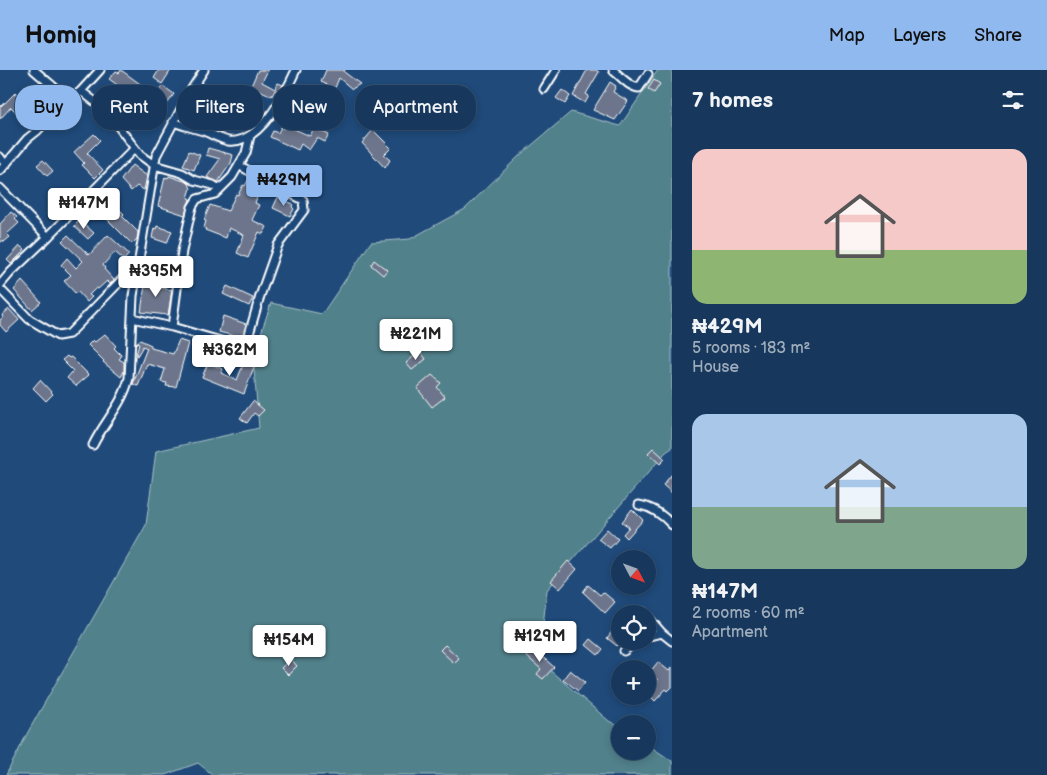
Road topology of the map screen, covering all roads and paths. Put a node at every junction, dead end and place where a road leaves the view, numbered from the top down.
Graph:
1 (34, 70) edge
2 (100, 70) edge
3 (204, 70) edge
4 (296, 70) edge
5 (556, 70) edge
6 (613, 70) edge
7 (648, 74) dead end
8 (51, 85) edge
9 (544, 89) dead end
10 (82, 90) edge
11 (82, 92) edge
12 (173, 122) junction
13 (38, 130) edge
14 (250, 136) junction
15 (134, 149) junction
16 (0, 157) edge
17 (6, 165) junction
18 (154, 165) junction
19 (240, 166) junction
20 (0, 171) edge
21 (0, 188) edge
22 (219, 189) junction
23 (48, 237) junction
24 (138, 263) junction
25 (0, 287) edge
26 (132, 318) junction
27 (172, 327) junction
28 (93, 445) dead end
29 (639, 505) dead end
30 (672, 525) edge
31 (656, 626) edge
32 (662, 633) junction
33 (656, 634) edge
34 (672, 641) edge
35 (626, 650) edge
36 (624, 652) dead end

1 - 8 street
2 - 10 street
3 - 12 street
4 - 14 street
5 - 9 street
6 - 7 street
11 - 15 street
12 - 14 street
12 - 18 street
13 - 17 street
14 - 19 street
15 - 18 street
15 - 23 street
16 - 17 street
17 - 20 street
18 - 22 street
18 - 24 street
19 - 22 street
19 - 27 street
21 - 23 street
22 - 27 street
23 - 25 street
24 - 25 street
24 - 26 street
26 - 27 street
26 - 28 street
29 - 30 street
31 - 32 street
32 - 33 street
32 - 34 street
35 - 36 street

